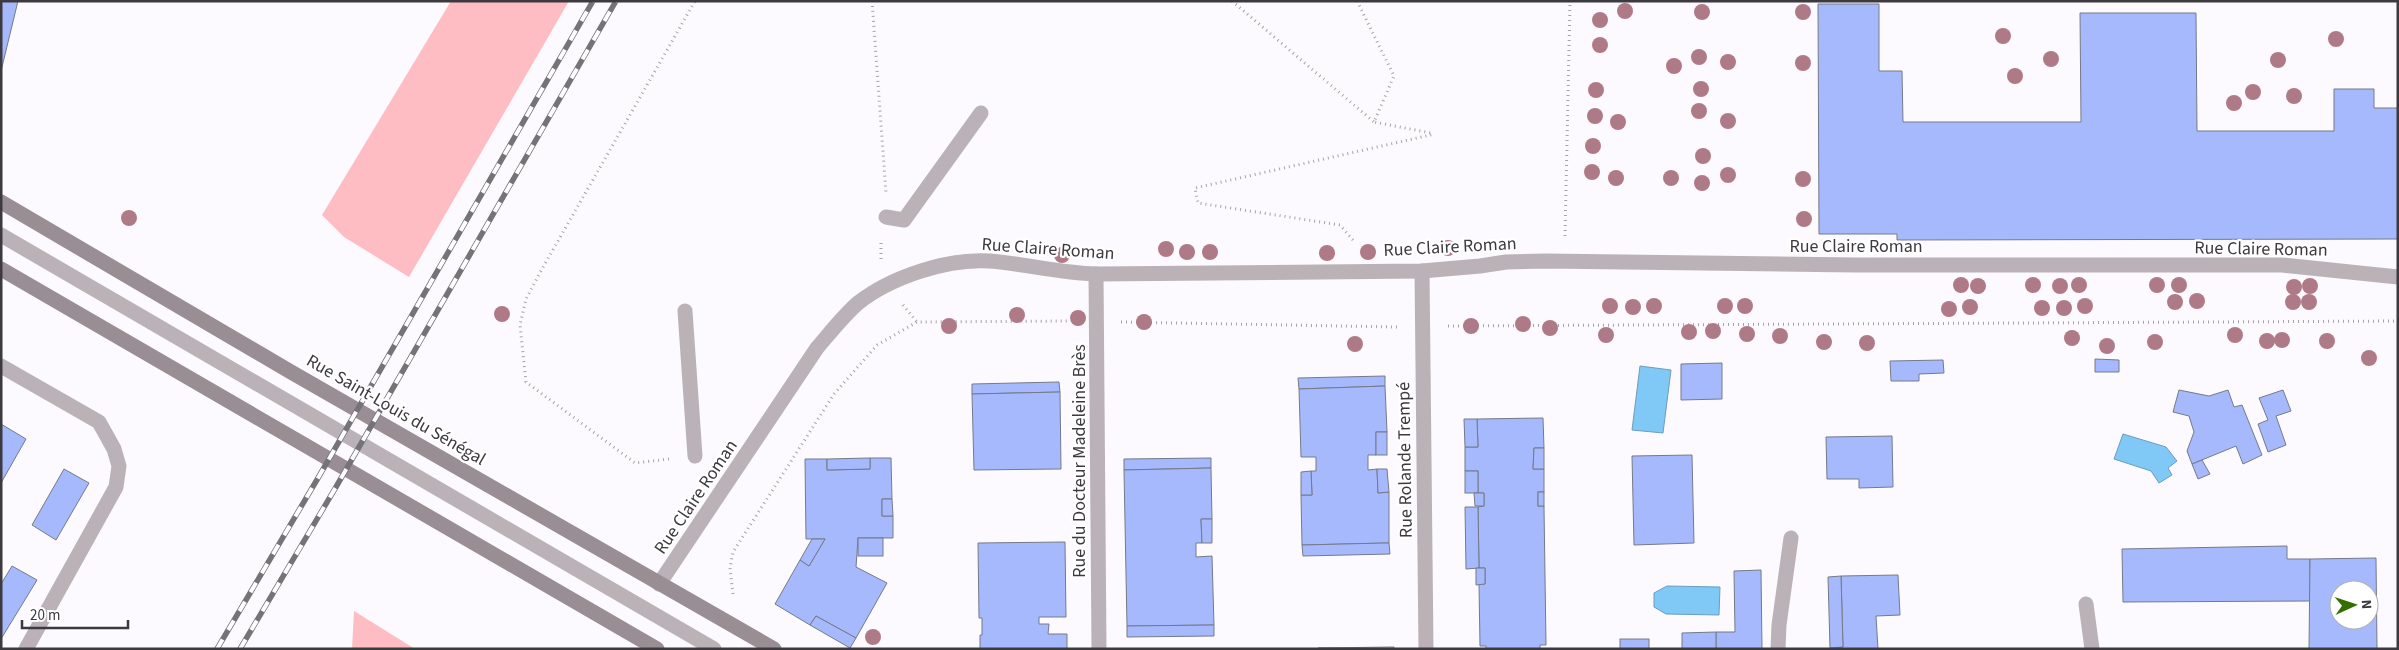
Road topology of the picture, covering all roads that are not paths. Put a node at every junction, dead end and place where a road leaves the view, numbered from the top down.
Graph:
1 (981, 113) dead end
2 (1, 202) edge
3 (886, 217) road end
4 (1, 235) edge
5 (1, 269) edge
6 (1422, 271) junction
7 (1096, 274) junction
8 (2398, 277) edge
9 (684, 311) dead end
10 (1, 366) edge
11 (694, 456) road end
12 (1791, 538) dead end
13 (659, 584) junction
14 (2086, 604) dead end
15 (26, 649) edge
16 (657, 649) edge
17 (714, 649) edge
18 (774, 649) edge
19 (1099, 649) edge
20 (1426, 649) edge
21 (1778, 649) edge
22 (2092, 649) edge

1 - 3 street
2 - 13 street, Rue Saint-Louis du Sénégal
4 - 17 street
5 - 16 street
6 - 7 street, Rue Claire Roman
6 - 8 street, Rue Claire Roman
6 - 20 street, Rue Rolande Trempé
7 - 13 street, Rue Claire Roman
7 - 19 street, Rue du Docteur Madeleine Brès
9 - 11 street
10 - 15 street
12 - 21 street
13 - 18 street, Rue Saint-Louis du Sénégal
14 - 22 street

